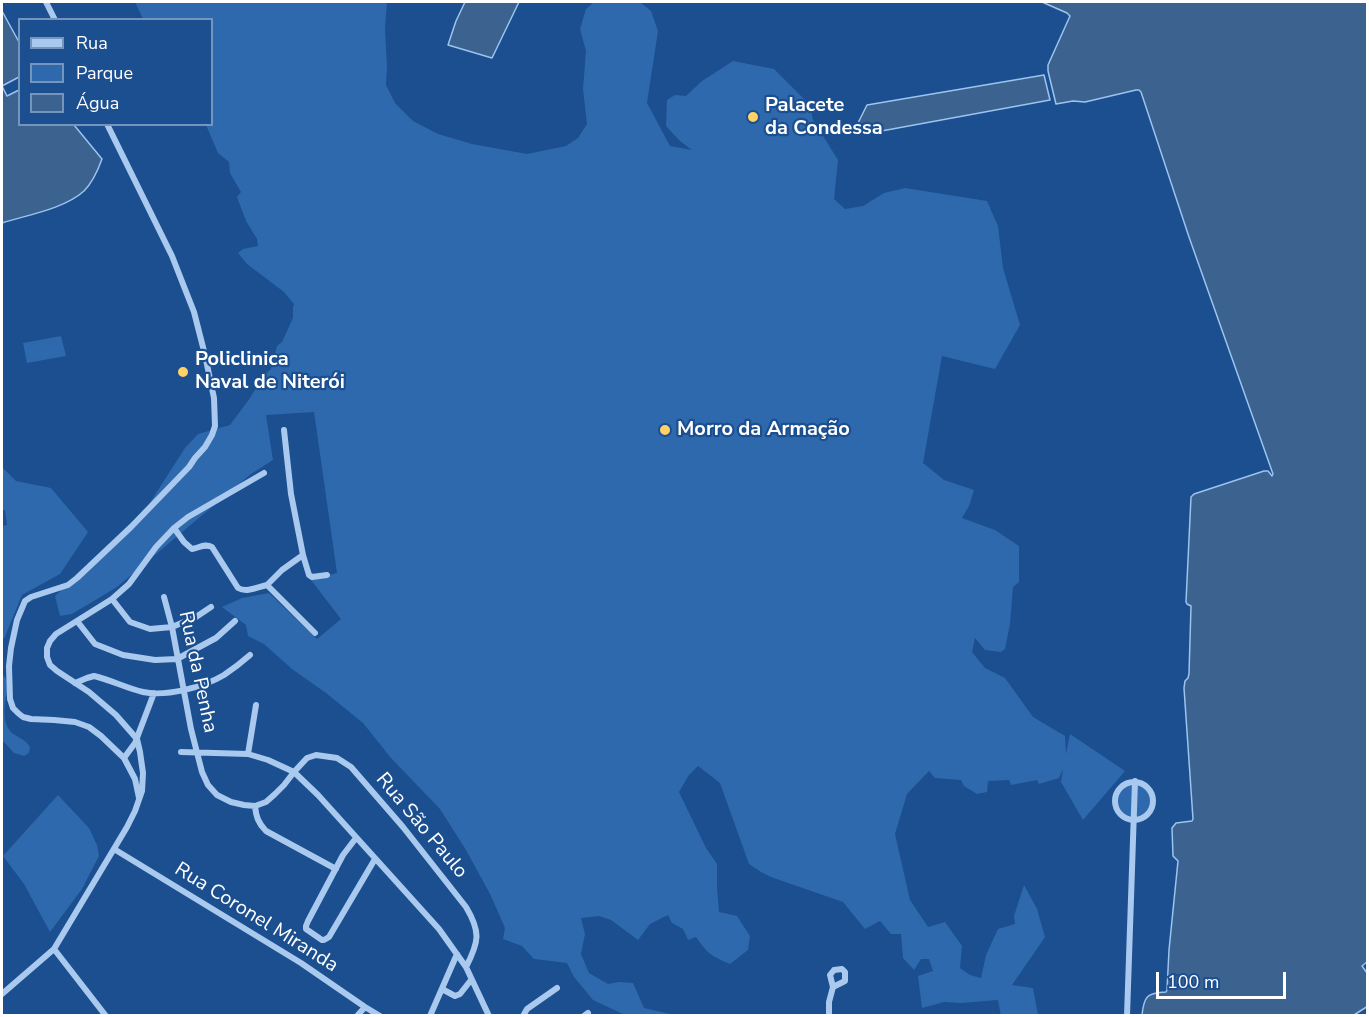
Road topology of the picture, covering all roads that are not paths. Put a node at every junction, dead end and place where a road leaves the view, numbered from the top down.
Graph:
1 (46, 2) edge
2 (54, 18) edge
3 (108, 126) edge
4 (284, 430) dead end
5 (264, 473) dead end
6 (174, 528) junction
7 (303, 555) junction
8 (327, 575) dead end
9 (267, 585) junction
10 (164, 597) dead end
11 (112, 599) junction
12 (211, 607) dead end
13 (77, 621) junction
14 (235, 621) dead end
15 (172, 627) junction
16 (315, 633) dead end
17 (250, 655) dead end
18 (177, 659) junction
19 (75, 683) junction
20 (184, 689) junction
21 (154, 693) junction
22 (256, 705) dead end
23 (137, 739) junction
24 (181, 752) dead end
25 (198, 753) junction
26 (248, 754) junction
27 (124, 758) junction
28 (294, 772) junction
29 (1135, 781) junction
30 (139, 798) junction
31 (255, 806) junction
32 (1134, 820) junction
33 (356, 838) junction
34 (114, 849) junction
35 (375, 859) junction
36 (336, 869) junction
37 (54, 949) junction
38 (457, 954) junction
39 (466, 967) junction
40 (471, 980) junction
41 (557, 988) dead end
42 (442, 989) junction
43 (832, 991) dead end
44 (2, 993) edge
45 (365, 1007) junction
46 (106, 1016) edge
47 (357, 1016) edge
48 (380, 1016) edge
49 (430, 1016) edge
50 (489, 1016) edge
51 (523, 1016) edge
52 (829, 1016) edge
53 (1128, 1016) edge

1 - 2 street
3 - 27 street
4 - 7 street
5 - 6 street
6 - 9 street
6 - 11 street
7 - 8 street
7 - 9 street
9 - 16 street
10 - 15 street, Rua da Penha
11 - 13 street
11 - 15 street
12 - 15 street
13 - 18 street
13 - 19 street
14 - 18 street
15 - 18 street, Rua da Penha
17 - 20 street
18 - 20 street, Rua da Penha
19 - 21 street
19 - 23 street
20 - 21 street
20 - 25 street, Rua da Penha
21 - 23 street
22 - 26 street
23 - 27 street
23 - 30 street
24 - 25 street
25 - 26 street
25 - 31 street, Rua da Penha
26 - 28 street
27 - 30 street
28 - 31 street
28 - 33 street
28 - 39 street, Rua São Paulo
29 - 32 street
29 - 32 street
29 - 32 street
30 - 34 street
31 - 36 street
32 - 53 street
33 - 35 street
33 - 36 street
34 - 37 street
34 - 45 street, Rua Coronel Miranda
35 - 36 street
35 - 38 street
37 - 44 street
37 - 46 street
38 - 39 street
38 - 42 street
39 - 40 street
40 - 42 street
40 - 50 street
41 - 51 street
42 - 49 street
43 - 52 street
45 - 47 street
45 - 48 street, Rua Coronel Miranda

